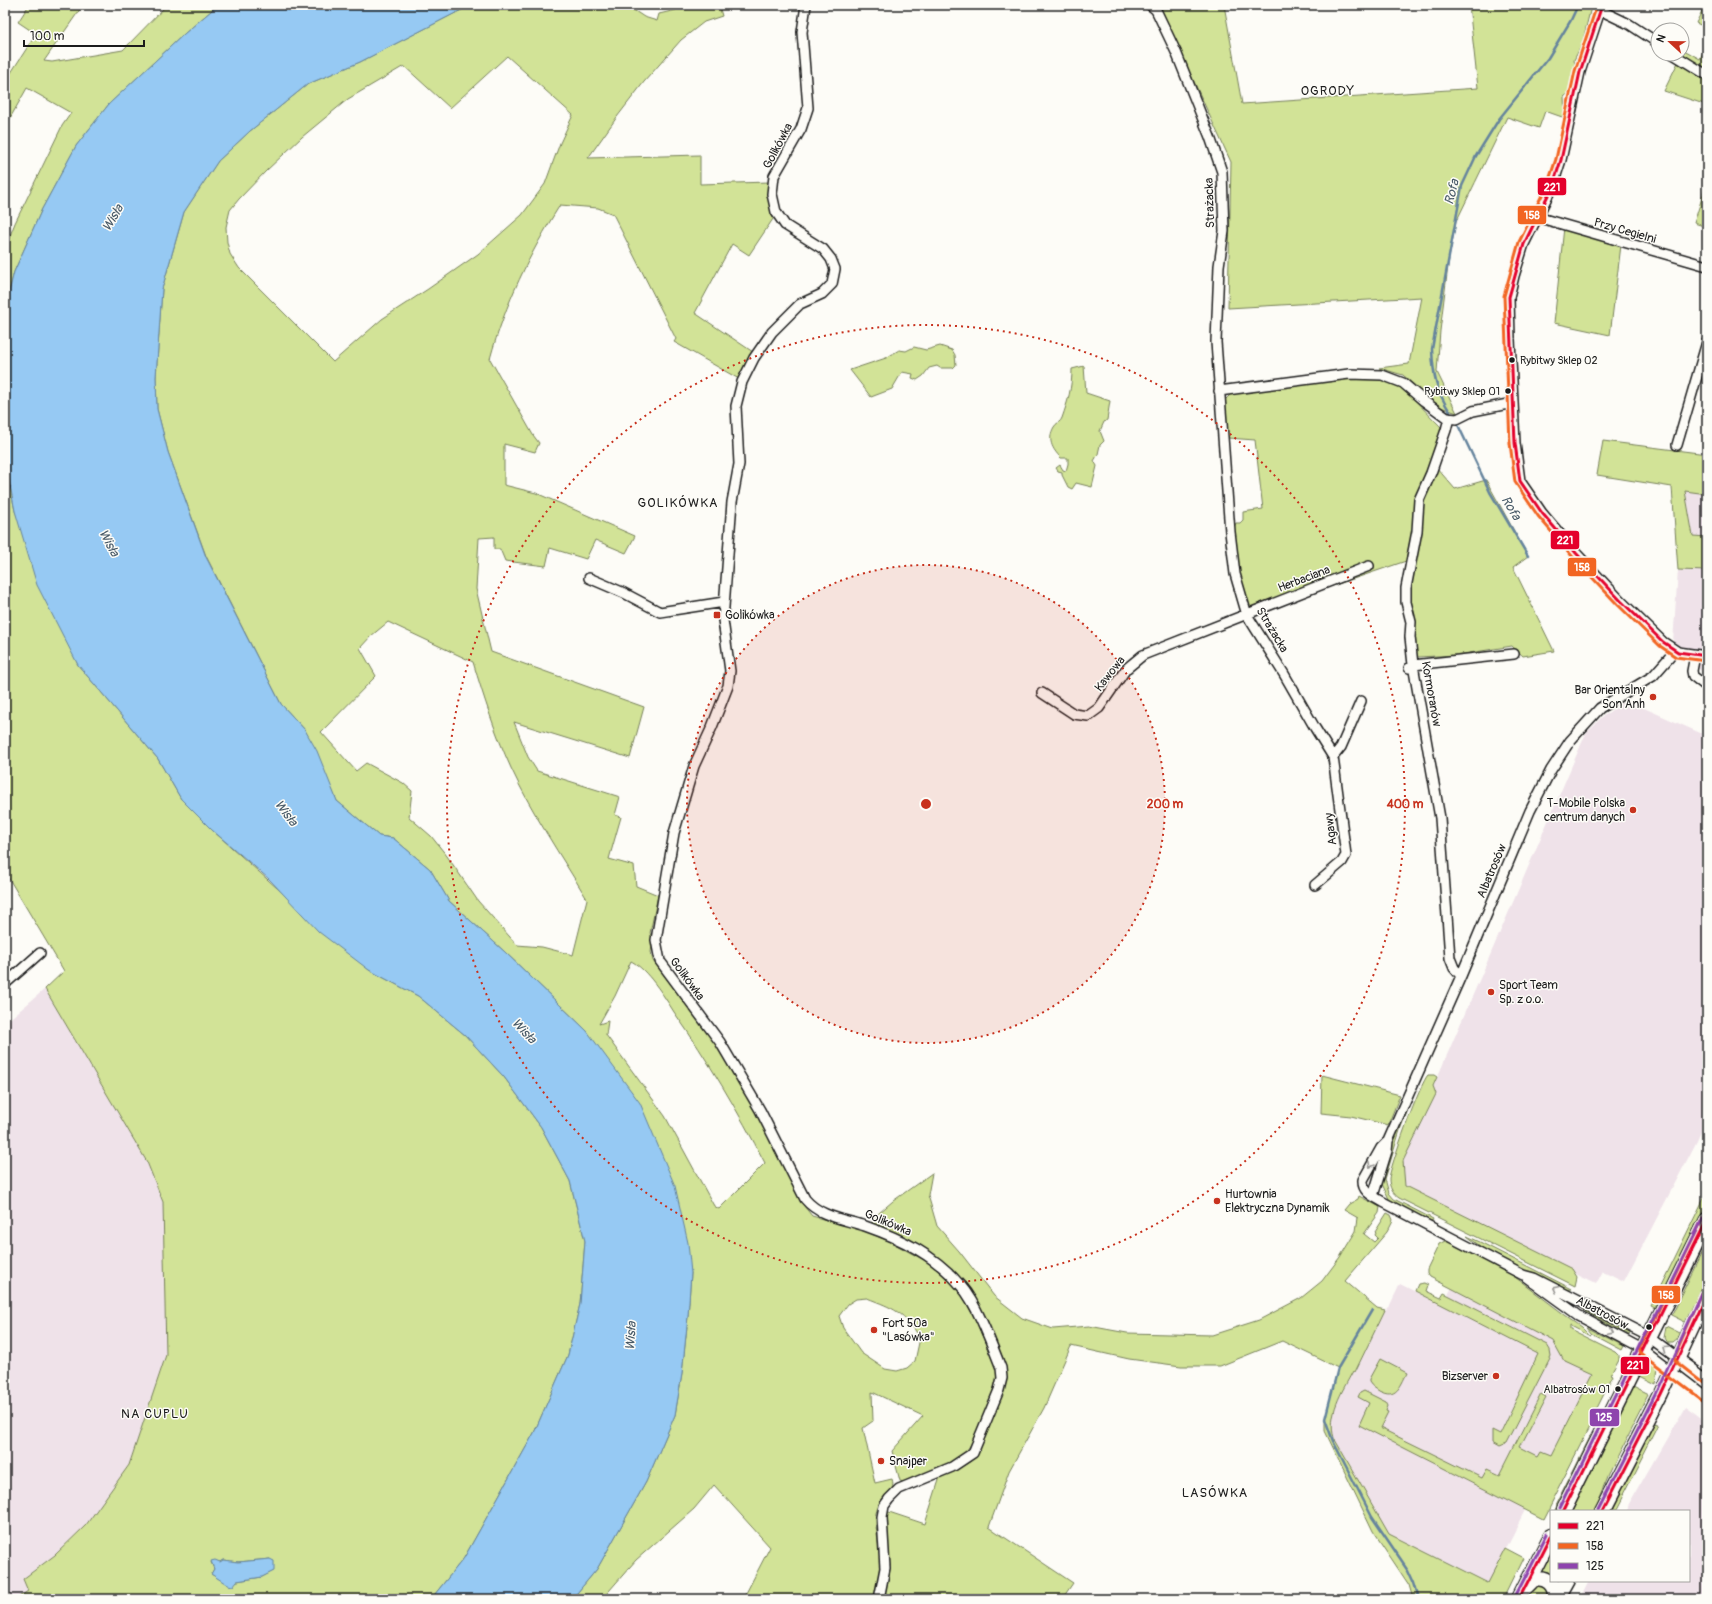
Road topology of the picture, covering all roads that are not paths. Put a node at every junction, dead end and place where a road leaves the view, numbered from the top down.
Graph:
1 (806, 5) edge
2 (1150, 5) edge
3 (1601, 7) edge
4 (1650, 38) edge
5 (1686, 62) edge
6 (1707, 75) edge
7 (1537, 217) junction
8 (1707, 266) edge
9 (1707, 342) edge
10 (1219, 391) junction
11 (1513, 403) junction
12 (1449, 418) junction
13 (1677, 445) dead end
14 (1369, 566) dead end
15 (589, 578) dead end
16 (724, 602) junction
17 (1247, 615) junction
18 (1675, 651) junction
19 (1514, 654) dead end
20 (1695, 655) junction
21 (1707, 656) edge
22 (1411, 667) junction
23 (1707, 688) edge
24 (1042, 693) dead end
25 (1361, 701) dead end
26 (1333, 757) junction
27 (1315, 885) dead end
28 (40, 953) dead end
29 (1461, 976) junction
30 (5, 984) edge
31 (1388, 1141) junction
32 (1370, 1194) junction
33 (1707, 1220) edge
34 (1523, 1275) junction
35 (1707, 1295) edge
36 (1647, 1344) junction
37 (1679, 1358) junction
38 (1672, 1371) junction
39 (1707, 1379) edge
40 (1707, 1398) edge
41 (1564, 1510) edge
42 (1602, 1510) edge
43 (1550, 1538) edge
44 (1565, 1582) edge
45 (1522, 1594) edge
46 (879, 1599) edge
47 (1556, 1599) edge

1 - 16 street, Golikówka
2 - 10 street, Strażacka
3 - 4 street
3 - 7 street
5 - 6 street
7 - 8 street, Przy Cegielni
7 - 11 street
9 - 13 street
10 - 12 street
10 - 17 street, Strażacka
11 - 12 street
11 - 18 street
12 - 22 street, Kormoranów
14 - 17 street, Herbaciana
15 - 16 street
16 - 46 street, Golikówka
17 - 24 street, Kawowa
17 - 26 street, Strażacka
18 - 20 street
18 - 29 street, Albatrosów
19 - 22 street
20 - 21 street
20 - 23 street
22 - 29 street, Kormoranów
25 - 26 street
26 - 27 street, Agawy
28 - 30 street
29 - 31 street, Albatrosów
31 - 32 street, Albatrosów
31 -> 32 street, Albatrosów
32 - 34 street, Albatrosów
33 - 36 main road
36 -> 34 street, Albatrosów
34 -> 36 street, Albatrosów
35 - 37 main road
37 -> 36 street, Albatrosów
36 - 38 street, Albatrosów
36 - 41 main road
37 - 38 main road
37 - 39 street, Albatrosów
38 - 40 street, Albatrosów
38 - 42 main road
43 - 45 main road
44 - 47 main road
45 - 47 main road

